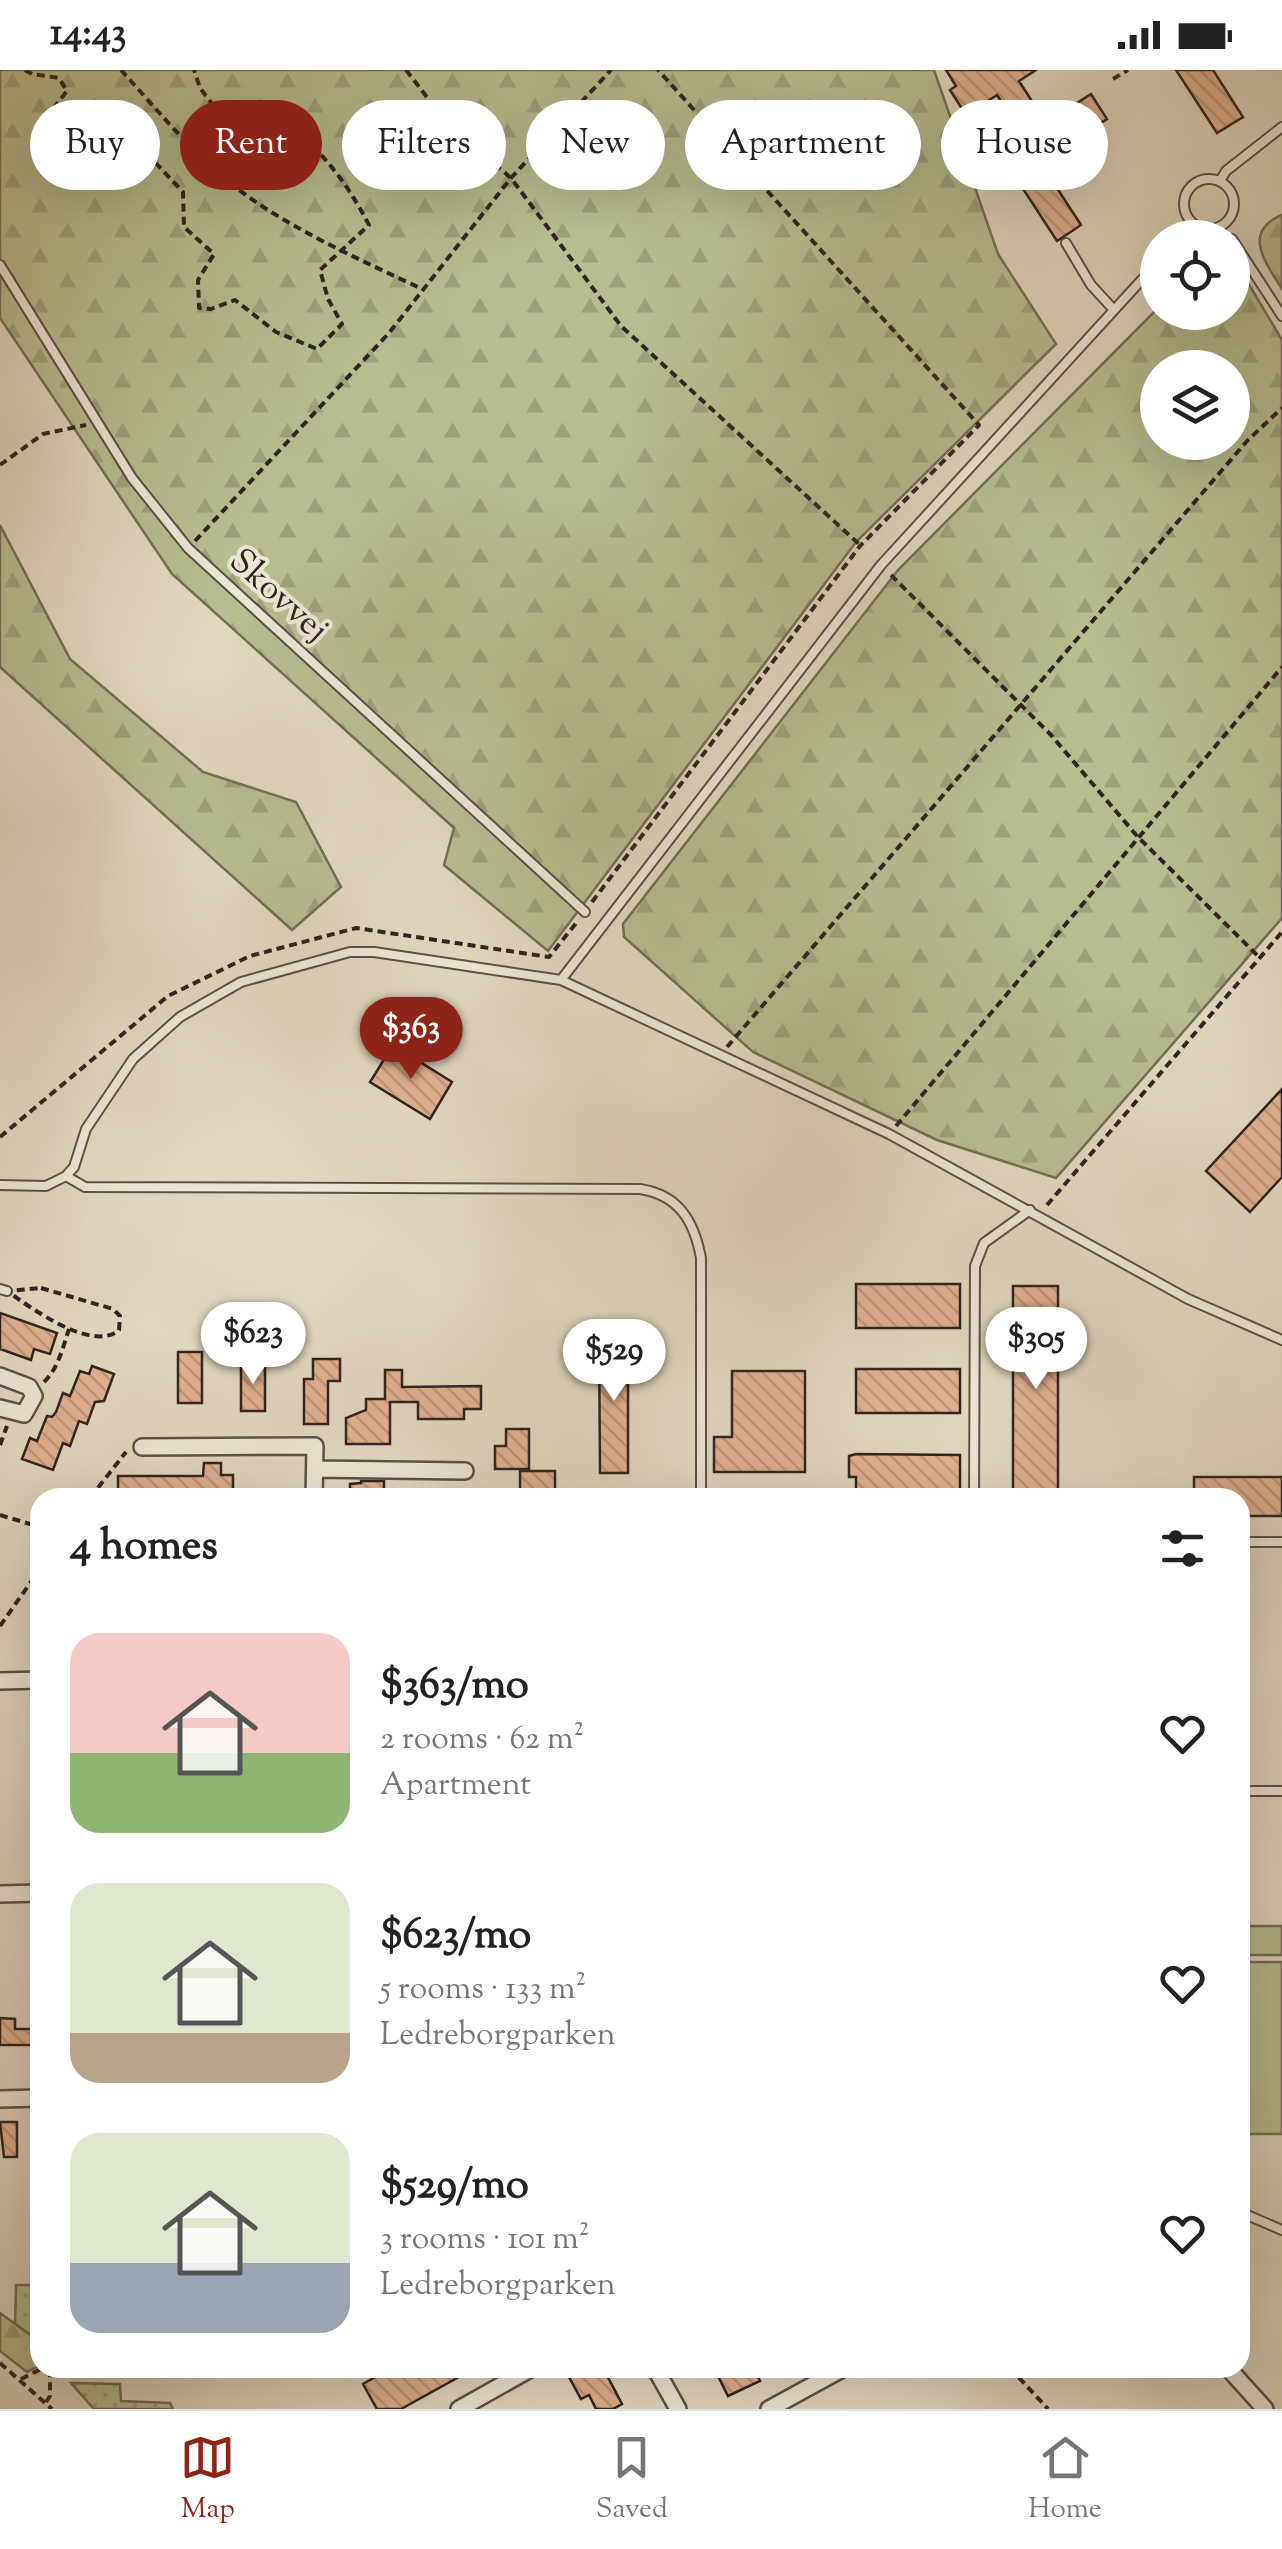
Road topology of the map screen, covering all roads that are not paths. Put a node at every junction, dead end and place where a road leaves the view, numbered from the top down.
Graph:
1 (1282, 128) edge
2 (1220, 181) junction
3 (1191, 220) edge
4 (1228, 220) edge
5 (1066, 243) dead end
6 (0, 265) edge
7 (1250, 266) edge
8 (1140, 282) edge
9 (1114, 310) junction
10 (1282, 316) edge
11 (585, 912) road end
12 (561, 980) junction
13 (66, 1176) junction
14 (0, 1185) edge
15 (1030, 1210) junction
16 (1282, 1340) edge
17 (0, 1376) edge
18 (6, 1411) edge
19 (142, 1447) road end
20 (315, 1469) junction
21 (465, 1471) dead end
22 (314, 1488) edge
23 (701, 1488) edge
24 (974, 1488) edge
25 (1250, 1542) edge
26 (1282, 1542) edge
27 (30, 1680) edge
28 (0, 1681) edge
29 (1250, 1791) edge
30 (1282, 1791) edge
31 (0, 1894) edge
32 (30, 1894) edge
33 (30, 2098) edge
34 (0, 2099) edge
35 (1250, 2216) edge
36 (1282, 2230) edge
37 (514, 2378) edge
38 (661, 2378) edge
39 (826, 2378) edge
40 (1237, 2378) edge
41 (459, 2409) edge
42 (678, 2409) edge
43 (769, 2409) edge
44 (1265, 2409) edge

1 - 2 lane
2 - 3 lane
2 - 4 lane
5 - 9 lane
6 - 11 lane, Skovvej
7 - 10 lane
8 - 9 lane
9 - 12 lane
12 - 13 lane
12 - 15 lane
13 - 14 lane
13 - 23 lane
15 - 16 lane
15 - 24 lane
17 - 18 street
19 - 20 street
20 - 21 street
20 - 22 street
25 - 26 lane
27 - 28 street
29 - 30 lane
31 - 32 street
33 - 34 street
35 - 36 lane
37 - 41 street
38 - 42 street
39 - 43 street
40 - 44 street

